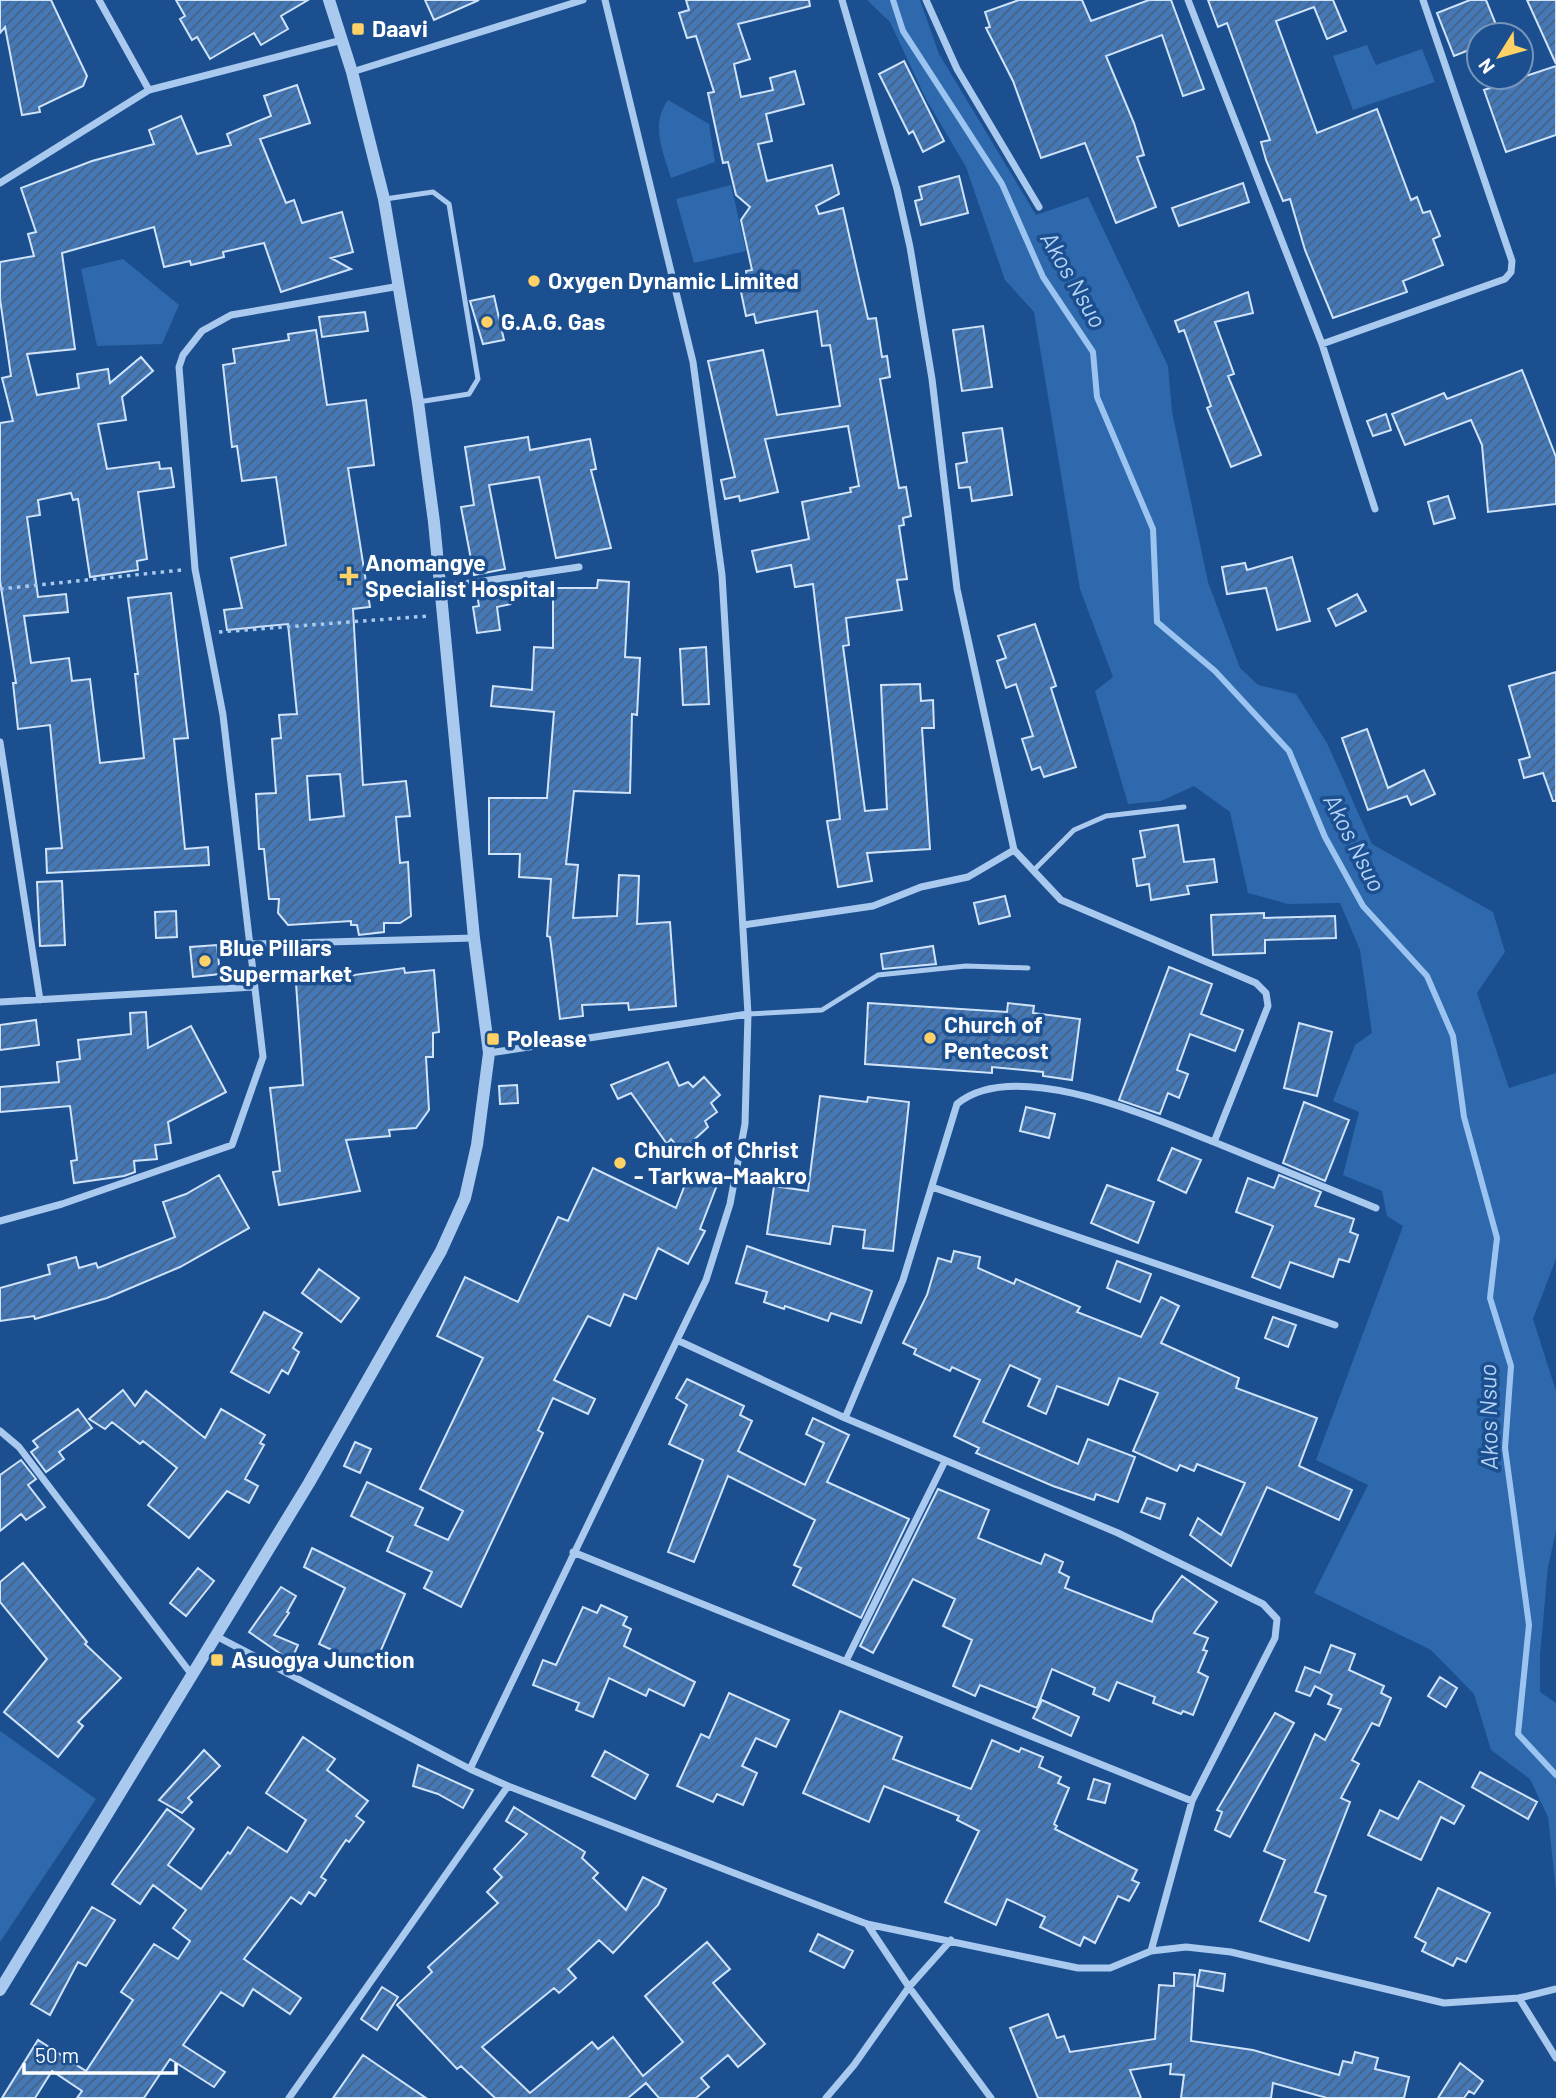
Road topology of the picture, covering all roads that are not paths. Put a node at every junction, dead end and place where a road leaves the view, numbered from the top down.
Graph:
1 (99, 0) edge
2 (329, 0) edge
3 (583, 0) edge
4 (605, 0) edge
5 (842, 0) edge
6 (926, 0) edge
7 (1188, 0) edge
8 (1423, 0) edge
9 (342, 40) junction
10 (352, 72) junction
11 (149, 90) junction
12 (0, 183) edge
13 (384, 199) junction
14 (1039, 207) dead end
15 (400, 286) junction
16 (1322, 344) junction
17 (418, 402) junction
18 (1375, 509) dead end
19 (579, 567) dead end
20 (443, 587) junction
21 (0, 742) edge
22 (1184, 807) dead end
23 (1014, 850) junction
24 (1035, 869) junction
25 (743, 925) junction
26 (474, 938) junction
27 (250, 944) junction
28 (1028, 968) dead end
29 (254, 988) junction
30 (40, 1000) junction
31 (0, 1002) edge
32 (748, 1014) junction
33 (488, 1053) junction
34 (1214, 1142) junction
35 (932, 1187) junction
36 (1376, 1208) dead end
37 (0, 1221) edge
38 (1335, 1325) dead end
39 (679, 1341) junction
40 (845, 1418) junction
41 (0, 1431) edge
42 (945, 1461) junction
43 (573, 1552) junction
44 (216, 1636) junction
45 (846, 1661) junction
46 (192, 1675) junction
47 (470, 1769) junction
48 (508, 1786) junction
49 (1192, 1801) junction
50 (867, 1924) junction
51 (951, 1940) junction
52 (1151, 1951) junction
53 (909, 1987) junction
54 (1556, 1989) edge
55 (0, 1990) edge
56 (1519, 1998) junction
57 (1556, 2058) edge
58 (289, 2098) edge
59 (826, 2098) edge
60 (990, 2098) edge

1 - 11 street
2 - 9 street
3 - 10 street
4 - 25 street
5 - 23 street
6 - 14 street
7 - 16 street
8 - 16 street
9 - 10 street
9 - 11 street
10 - 13 street
11 - 12 street
13 - 15 street
13 - 17 lane
15 - 17 street
15 - 27 street
16 - 18 street
17 - 20 street
19 - 20 street
20 - 26 street
21 - 30 street
22 - 24 lane
23 - 24 street
23 - 25 street
24 - 34 street
25 - 32 street
26 - 27 street
26 - 33 street
27 - 29 street
28 - 32 lane
29 - 30 street
29 - 37 street
30 - 31 street
32 - 33 street
32 - 39 street
33 - 44 street
34 - 35 street
34 - 36 street
35 - 38 street
35 - 40 street
39 - 40 street
39 - 43 street
40 - 42 street
41 - 46 street
42 - 45 street
42 - 49 street
43 - 45 street
43 - 47 street
44 - 46 street
44 - 47 street
45 - 49 street
46 - 55 street
47 - 48 street
48 - 50 street
48 - 58 street
49 - 52 street
50 - 51 street
50 - 53 street
51 - 52 street
51 - 53 street
52 - 56 street
53 - 59 street
53 - 60 street
54 - 56 street
56 - 57 street

